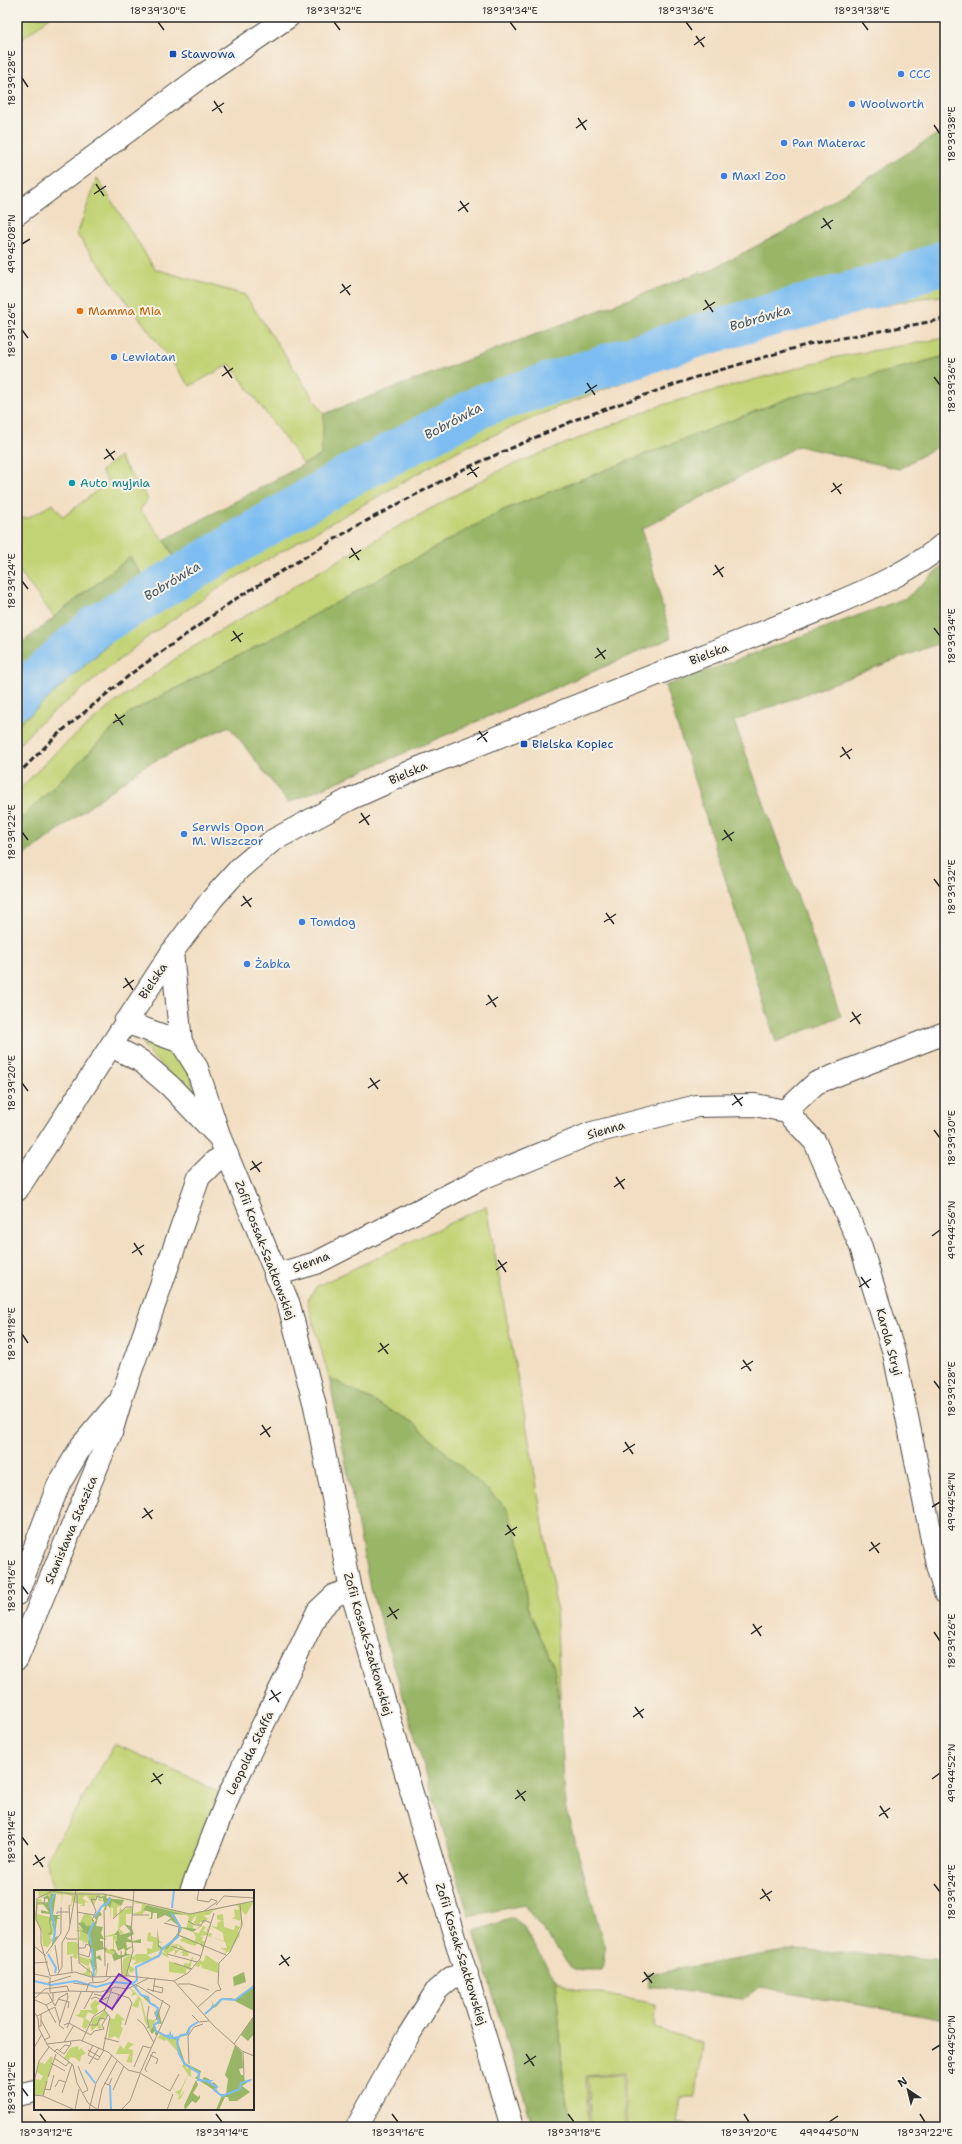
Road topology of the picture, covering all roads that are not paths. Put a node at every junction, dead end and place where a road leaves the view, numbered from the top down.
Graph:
1 (283, 18) edge
2 (17, 214) edge
3 (945, 543) edge
4 (172, 952) junction
5 (125, 1022) junction
6 (945, 1033) edge
7 (182, 1042) junction
8 (111, 1046) junction
9 (786, 1111) junction
10 (224, 1147) junction
11 (17, 1190) edge
12 (275, 1275) junction
13 (121, 1399) junction
14 (351, 1590) junction
15 (945, 1593) edge
16 (17, 1594) edge
17 (17, 1659) edge
18 (191, 1890) edge
19 (467, 1974) junction
20 (34, 2091) edge
21 (17, 2095) edge
22 (357, 2127) edge
23 (512, 2127) edge

1 - 2 street
3 - 4 street, Bielska
4 - 5 street, Bielska
4 - 7 street
5 - 7 street
5 - 8 street, Bielska
6 - 9 street
7 - 10 street, Zofii Kossak-Szatkowskiej
8 - 10 street
8 - 11 street, Bielska
9 - 12 street, Sienna
9 - 15 street, Karola Stryi
10 - 12 street, Zofii Kossak-Szatkowskiej
10 - 13 street, Stanisława Staszica
12 - 14 street, Zofii Kossak-Szatkowskiej
13 - 16 street, Stanisława Staszica
13 - 17 street, Stanisława Staszica
14 - 18 street, Leopolda Staffa
14 - 19 street, Zofii Kossak-Szatkowskiej
19 - 22 street
19 - 23 street, Zofii Kossak-Szatkowskiej
20 - 21 street

